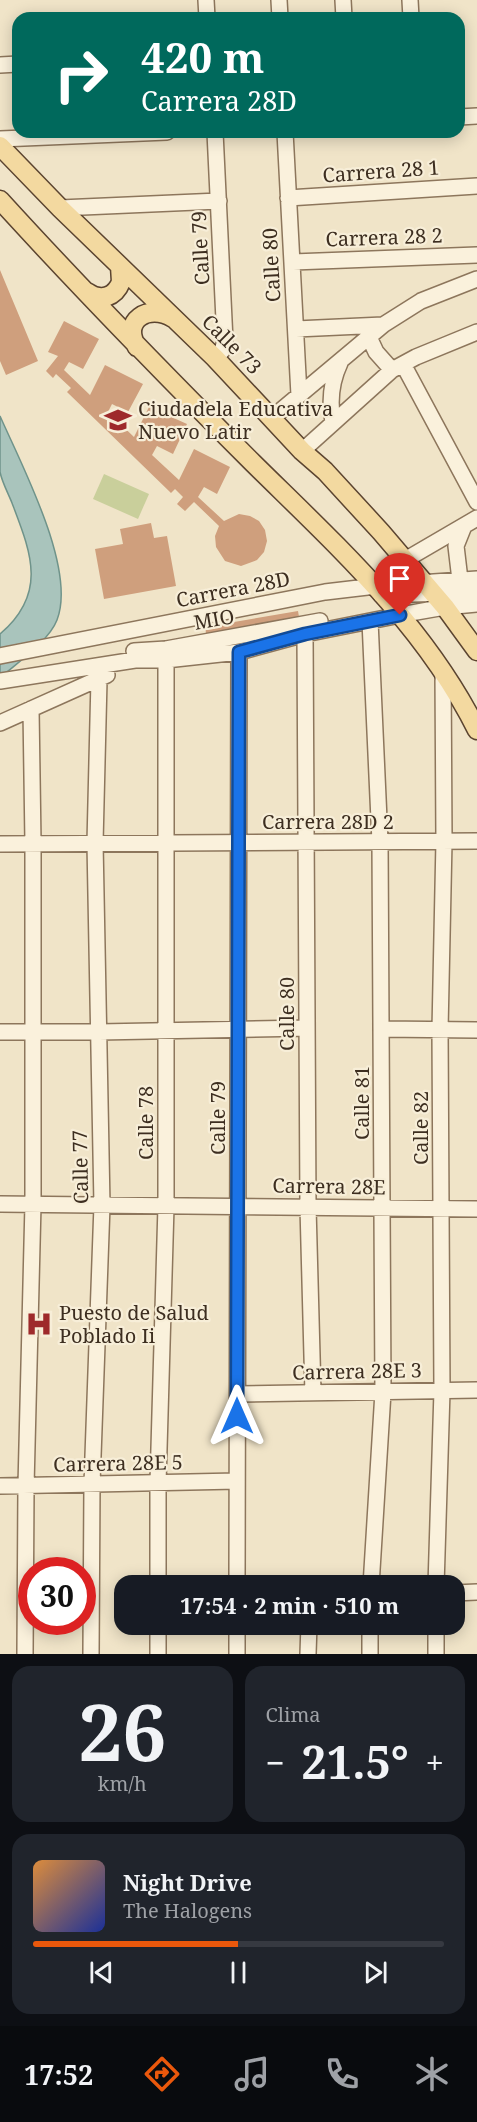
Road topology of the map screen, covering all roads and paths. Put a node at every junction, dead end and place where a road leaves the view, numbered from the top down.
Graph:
1 (42, 138) edge
2 (216, 138) edge
3 (285, 138) edge
4 (0, 140) edge
5 (0, 146) edge
6 (477, 186) edge
7 (288, 198) junction
8 (219, 201) junction
9 (60, 208) junction
10 (3, 209) edge
11 (477, 255) edge
12 (293, 262) junction
13 (120, 266) junction
14 (477, 279) edge
15 (87, 292) junction
16 (177, 321) junction
17 (383, 325) junction
18 (296, 329) junction
19 (477, 332) edge
20 (369, 337) junction
21 (137, 347) junction
22 (215, 358) junction
23 (342, 360) junction
24 (397, 367) junction
25 (299, 395) junction
26 (272, 418) junction
27 (333, 422) junction
28 (302, 451) junction
29 (477, 502) edge
30 (470, 522) edge
31 (405, 560) junction
32 (477, 579) edge
33 (460, 580) junction
34 (477, 592) edge
35 (434, 594) junction
36 (388, 600) junction
37 (477, 604) edge
38 (370, 621) junction
39 (305, 634) junction
40 (477, 651) edge
41 (239, 652) junction
42 (0, 656) edge
43 (135, 660) junction
44 (166, 660) junction
45 (0, 664) edge
46 (443, 671) junction
47 (28, 672) junction
48 (0, 674) edge
49 (99, 680) junction
50 (0, 681) edge
51 (31, 709) junction
52 (0, 723) edge
53 (477, 730) edge
54 (444, 841) junction
55 (477, 841) edge
56 (238, 842) junction
57 (307, 842) junction
58 (380, 842) junction
59 (33, 843) junction
60 (95, 843) junction
61 (166, 843) junction
62 (0, 844) edge
63 (307, 1028) junction
64 (381, 1029) junction
65 (238, 1030) junction
66 (440, 1030) junction
67 (477, 1030) edge
68 (33, 1031) junction
69 (166, 1031) junction
70 (0, 1032) edge
71 (99, 1032) junction
72 (0, 1204) edge
73 (33, 1204) junction
74 (102, 1205) junction
75 (166, 1206) junction
76 (238, 1206) junction
77 (308, 1207) junction
78 (383, 1208) junction
79 (441, 1209) junction
80 (477, 1209) edge
81 (477, 1390) edge
82 (442, 1391) junction
83 (383, 1392) junction
84 (313, 1393) junction
85 (237, 1394) junction
86 (237, 1481) junction
87 (158, 1483) junction
88 (92, 1484) junction
89 (0, 1486) edge
90 (26, 1486) junction
91 (158, 1575) edge
92 (237, 1575) edge
93 (372, 1575) edge
94 (436, 1575) edge
95 (158, 1635) edge
96 (237, 1635) edge
97 (309, 1635) edge
98 (370, 1635) edge
99 (436, 1635) edge
100 (25, 1654) edge
101 (91, 1654) edge
102 (158, 1654) edge
103 (237, 1654) edge
104 (308, 1654) edge
105 (370, 1654) edge
106 (436, 1654) edge

1 - 4 street
2 - 8 street, Calle 79
3 - 7 street, Calle 80
5 - 9 main road, Calle 73
6 - 7 street, Carrera 28 1
7 - 12 street, Calle 80
8 - 9 street
8 - 22 street, Calle 79
9 - 13 main road, Calle 73
10 - 15 main road
11 - 12 street, Carrera 28 2
12 - 18 street, Calle 80
13 - 15 main road
13 - 16 main road, Calle 73
14 - 17 street
15 - 21 main road
16 - 21 main road
16 - 22 main road, Calle 73
17 - 18 street
17 - 20 street
18 - 25 street, Calle 80
19 - 24 street
20 - 23 street
20 - 24 street
21 - 36 main road
22 - 26 main road, Calle 73
23 - 25 street
23 - 27 street
24 - 27 street
24 - 29 street
25 - 26 street
26 - 28 main road, Calle 73
27 - 28 street
28 - 31 main road, Calle 73
30 - 31 street
30 - 33 street
31 - 35 main road, Calle 73
32 - 33 street, Carrera 28D
33 - 35 street, Carrera 28D
34 - 35 street
35 - 36 street, Carrera 28D
35 - 36 street, Carrera 28D
35 - 37 street, Carrera 28D
35 - 40 main road, Calle 73
36 - 38 street, Carrera 28D
36 - 42 street, Carrera 28D
36 - 45 street, MIO
36 - 46 main road
36 - 47 street, MIO
38 - 39 street, Carrera 28D
38 - 58 street, Calle 81
39 - 41 street, Carrera 28D
39 - 57 street, Calle 80
41 - 44 street, Carrera 28D
41 - 56 street, Calle 79
43 - 44 street, Carrera 28D
43 - 47 street, Carrera 28D
43 - 49 street, Carrera 28D
44 - 61 street, Calle 78
46 - 53 main road
46 - 54 street, Calle 82
47 - 48 street, MIO
47 - 50 street, Carrera 28D
49 - 51 street, Carrera 28D
49 - 60 street, Calle 77
51 - 52 street, Carrera 28D
51 - 59 street
54 - 55 street, Carrera 28D 2
54 - 58 street, Carrera 28D 2
54 - 66 street, Calle 82
56 - 57 street, Carrera 28D 2
56 - 61 street, Carrera 28D 2
56 - 65 street, Calle 79
57 - 58 street, Carrera 28D 2
57 - 63 street, Calle 80
58 - 64 street, Calle 81
59 - 60 street, Carrera 28D 2
59 - 62 street, Carrera 28D 2
59 - 68 street
60 - 61 street, Carrera 28D 2
60 - 71 street, Calle 77
61 - 69 street, Calle 78
63 - 65 street
63 - 77 street, Calle 80
64 - 66 street
64 - 78 street, Calle 81
65 - 69 street
65 - 76 street, Calle 79
66 - 67 street
66 - 79 street, Calle 82
68 - 70 street
68 - 71 street
68 - 73 street
69 - 71 street
69 - 75 street, Calle 78
71 - 74 street, Calle 77
72 - 73 street, Carrera 28E
73 - 74 street, Carrera 28E
73 - 90 street
74 - 75 street, Carrera 28E
74 - 88 street, Calle 77
75 - 76 street, Carrera 28E
75 - 87 street, Calle 78
76 - 77 street, Carrera 28E
76 - 85 street, Calle 79
77 - 78 street, Carrera 28E
77 - 84 street, Calle 80
78 - 79 street, Carrera 28E
78 - 83 street, Calle 81
79 - 80 street, Carrera 28E
79 - 82 street, Calle 82
81 - 82 street, Carrera 28E 3
82 - 83 street, Carrera 28E 3
82 - 94 street, Calle 82
83 - 84 street, Carrera 28E 3
83 - 93 street, Calle 81
84 - 85 street, Carrera 28E 3
85 - 86 street, Calle 79
86 - 87 street, Carrera 28E 5
86 - 92 street, Calle 79
87 - 88 street, Carrera 28E 5
87 - 91 street, Calle 78
88 - 90 street, Carrera 28E 5
88 - 101 street, Calle 77
89 - 90 street, Carrera 28E 5
90 - 100 street
95 - 102 street
96 - 103 street
97 - 104 street
98 - 105 street
99 - 106 street

